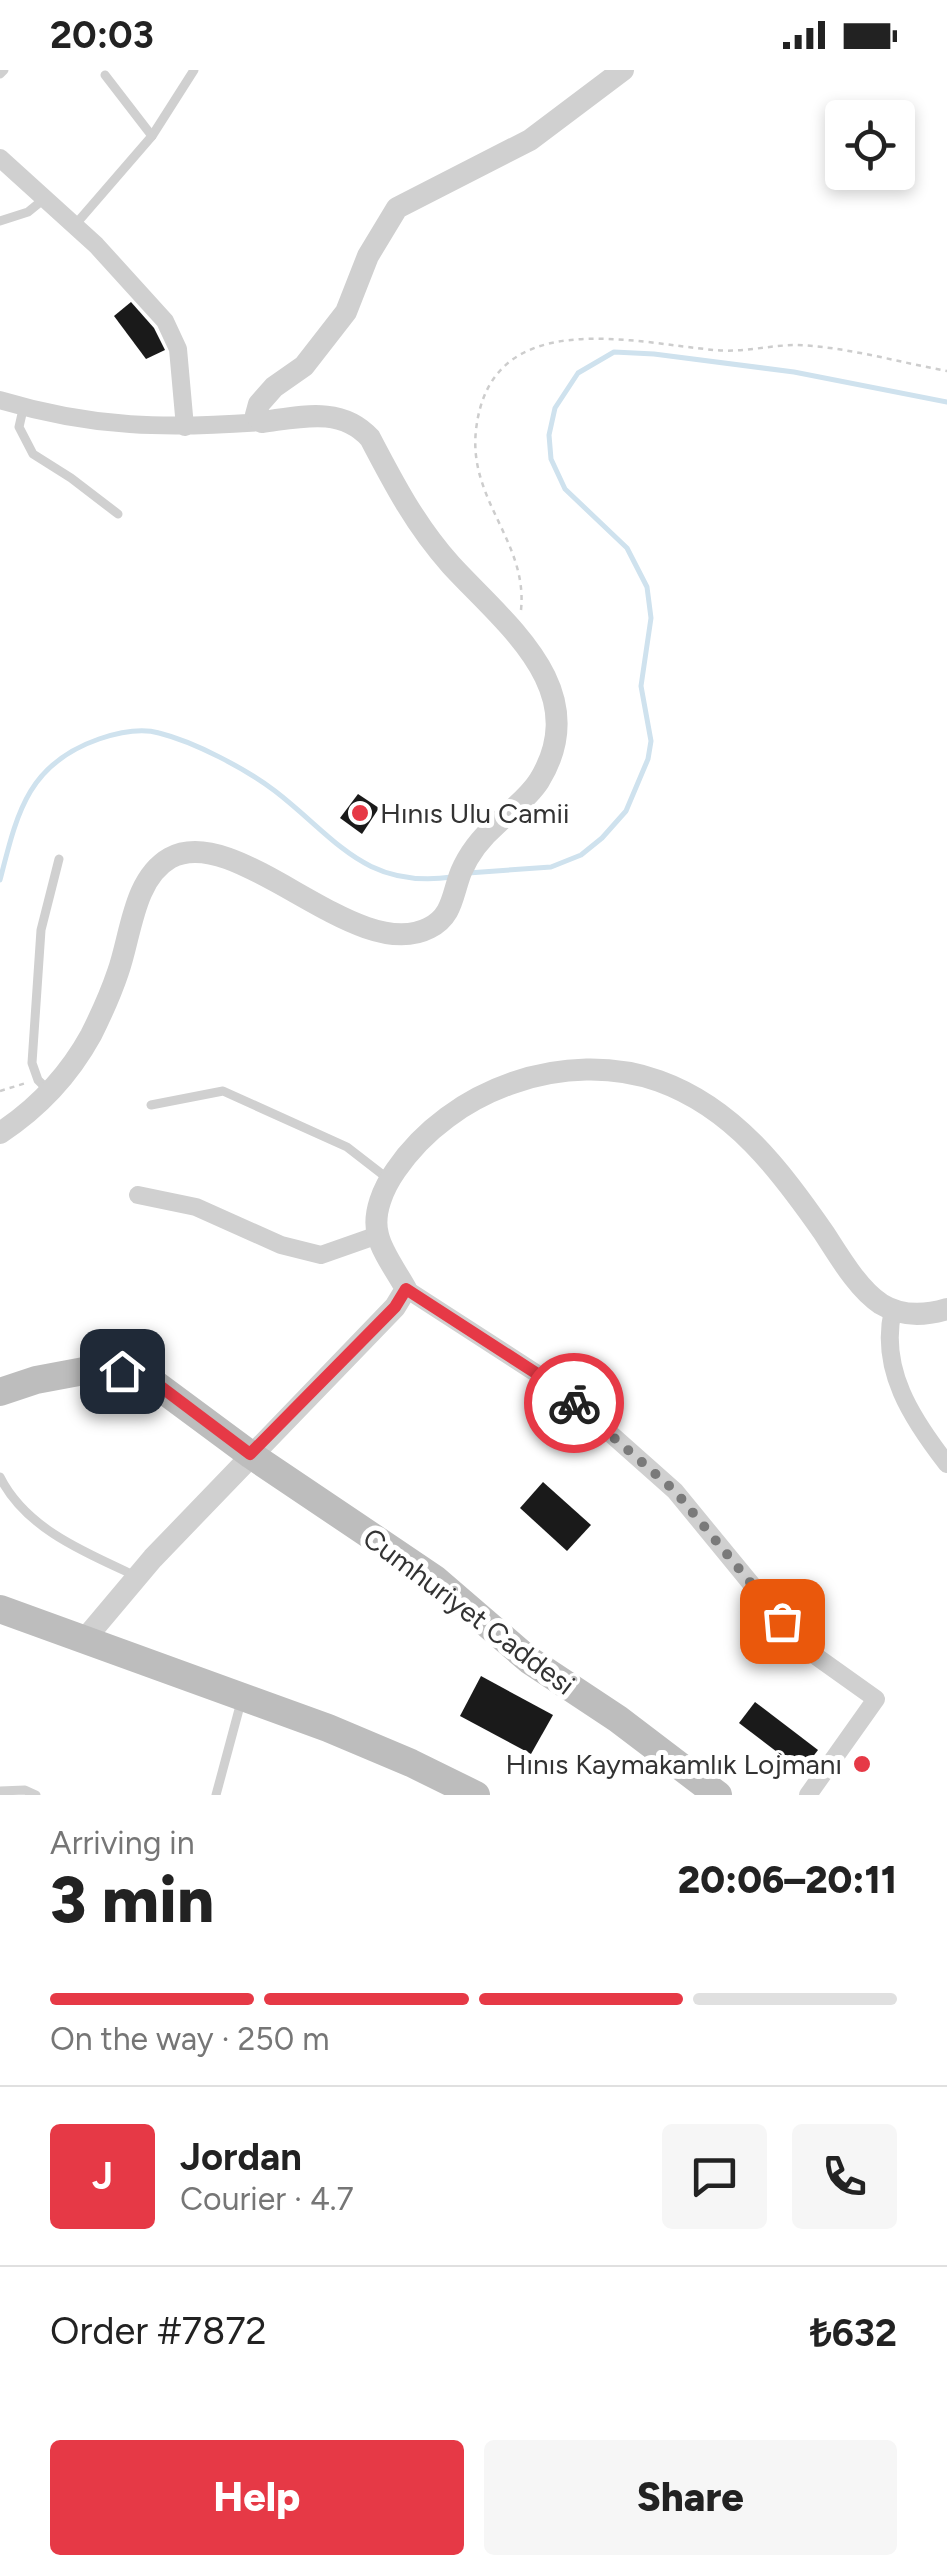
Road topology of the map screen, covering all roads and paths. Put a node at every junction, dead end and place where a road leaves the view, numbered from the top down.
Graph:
1 (194, 70) edge
2 (623, 70) edge
3 (105, 74) dead end
4 (152, 136) junction
5 (0, 158) edge
6 (44, 199) junction
7 (0, 221) edge
8 (75, 225) junction
9 (947, 371) edge
10 (1, 402) edge
11 (24, 405) junction
12 (262, 422) junction
13 (185, 428) junction
14 (118, 514) dead end
15 (511, 628) junction
16 (59, 860) dead end
17 (44, 1086) junction
18 (0, 1090) edge
19 (151, 1105) dead end
20 (0, 1133) edge
21 (389, 1180) junction
22 (138, 1195) dead end
23 (378, 1235) junction
24 (406, 1289) junction
25 (947, 1309) edge
26 (893, 1310) junction
27 (0, 1392) edge
28 (250, 1454) junction
29 (947, 1464) edge
30 (0, 1476) edge
31 (138, 1577) junction
32 (0, 1610) edge
33 (84, 1640) junction
34 (242, 1700) junction
35 (0, 1791) edge
36 (36, 1795) edge
37 (216, 1795) edge
38 (476, 1795) edge
39 (718, 1795) edge
40 (808, 1795) edge

1 - 4 lane
2 - 12 street
3 - 4 lane
4 - 8 lane
5 - 6 street
6 - 7 lane
6 - 8 street
8 - 13 street
9 - 15 path
10 - 11 street
11 - 13 street
11 - 14 lane
12 - 13 street
12 - 15 street
15 - 17 street
16 - 17 lane
17 - 18 path
17 - 20 street
19 - 21 lane
21 - 23 street
21 - 26 street
22 - 23 street
23 - 24 street
24 - 28 street
24 - 40 street
25 - 26 street
26 - 29 street
27 - 28 main road, Cumhuriyet Caddesi
28 - 31 street
28 - 39 main road, Cumhuriyet Caddesi
30 - 31 lane
31 - 33 street
32 - 33 main road
33 - 34 main road
34 - 37 lane
34 - 38 main road
35 - 36 lane

